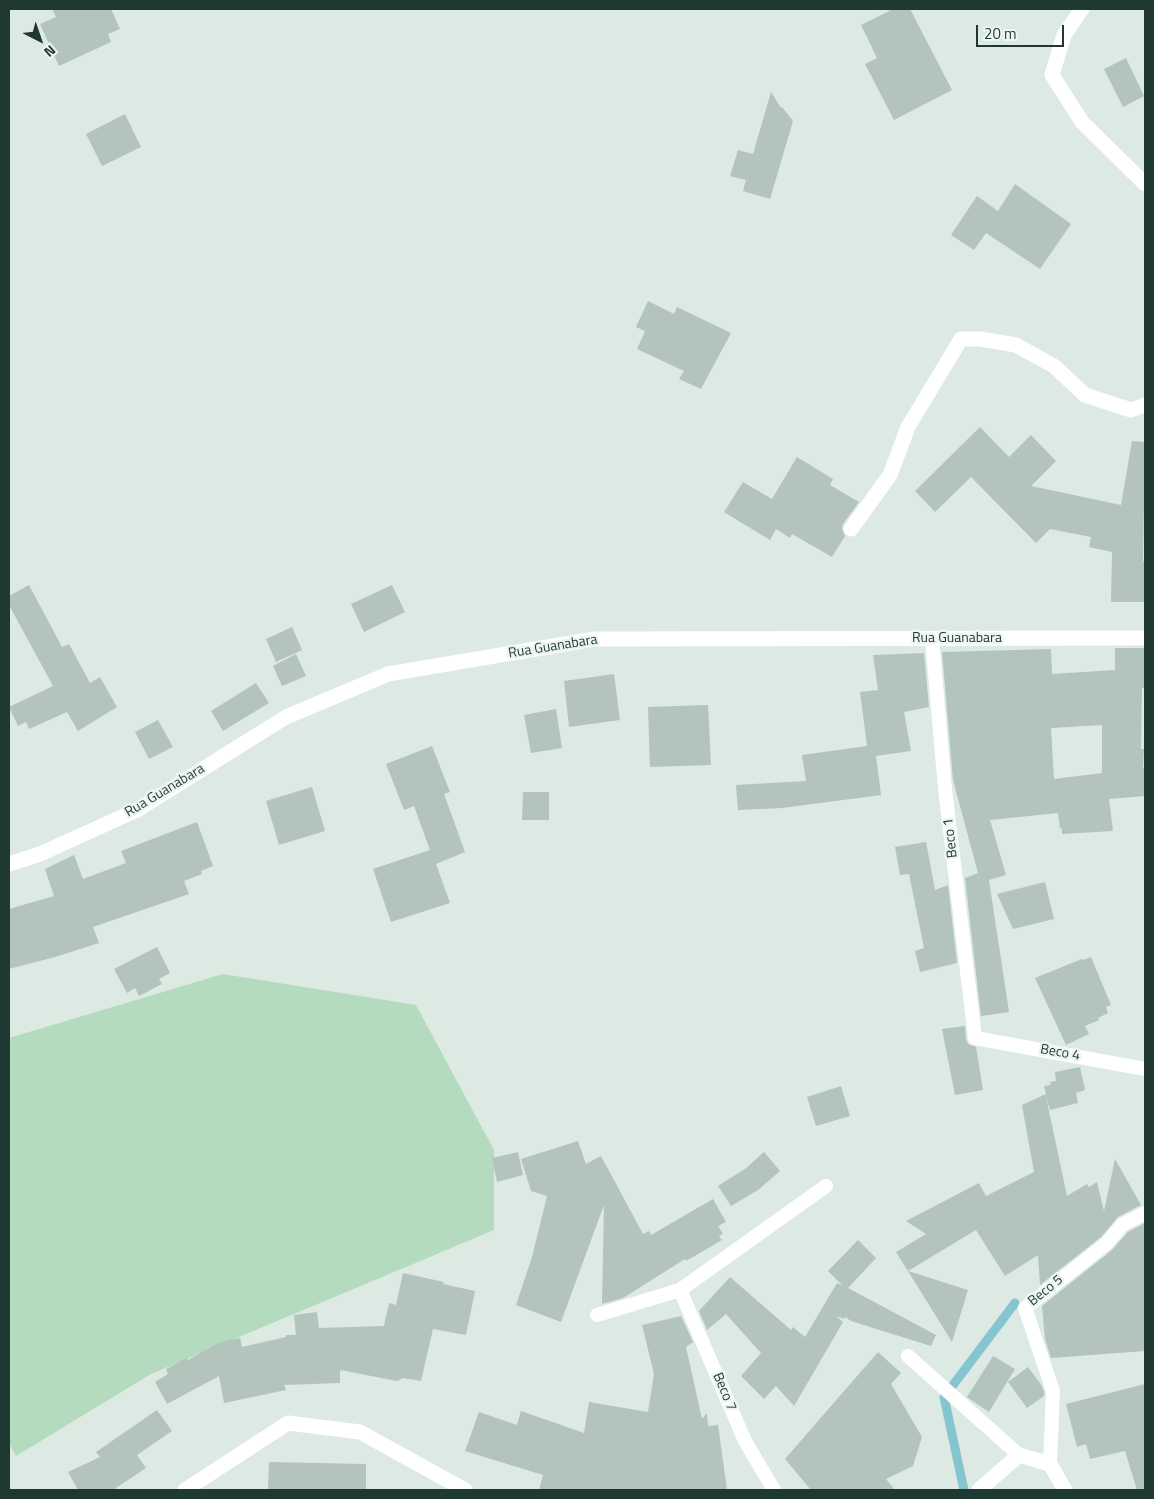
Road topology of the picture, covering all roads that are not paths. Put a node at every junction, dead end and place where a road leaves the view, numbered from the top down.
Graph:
1 (1082, 9) edge
2 (1145, 184) edge
3 (1145, 405) edge
4 (851, 529) dead end
5 (1145, 638) edge
6 (932, 639) junction
7 (9, 864) edge
8 (975, 1038) joint
9 (1145, 1069) edge
10 (826, 1186) dead end
11 (1145, 1213) edge
12 (680, 1290) junction
13 (597, 1315) dead end
14 (908, 1356) dead end
15 (1019, 1455) junction
16 (1050, 1464) junction
17 (186, 1490) edge
18 (465, 1490) edge
19 (774, 1490) edge
20 (980, 1490) edge
21 (1065, 1490) edge

1 - 2 street
3 - 4 street
5 - 6 street, Rua Guanabara
6 - 7 street, Rua Guanabara
6 - 8 lane, Beco 1
8 - 9 lane, Beco 4
10 - 12 lane
11 - 16 lane, Beco 5
12 - 13 lane
12 - 19 lane, Beco 7
14 - 15 lane
15 - 16 street
15 - 20 street
16 - 21 street
17 - 18 street

